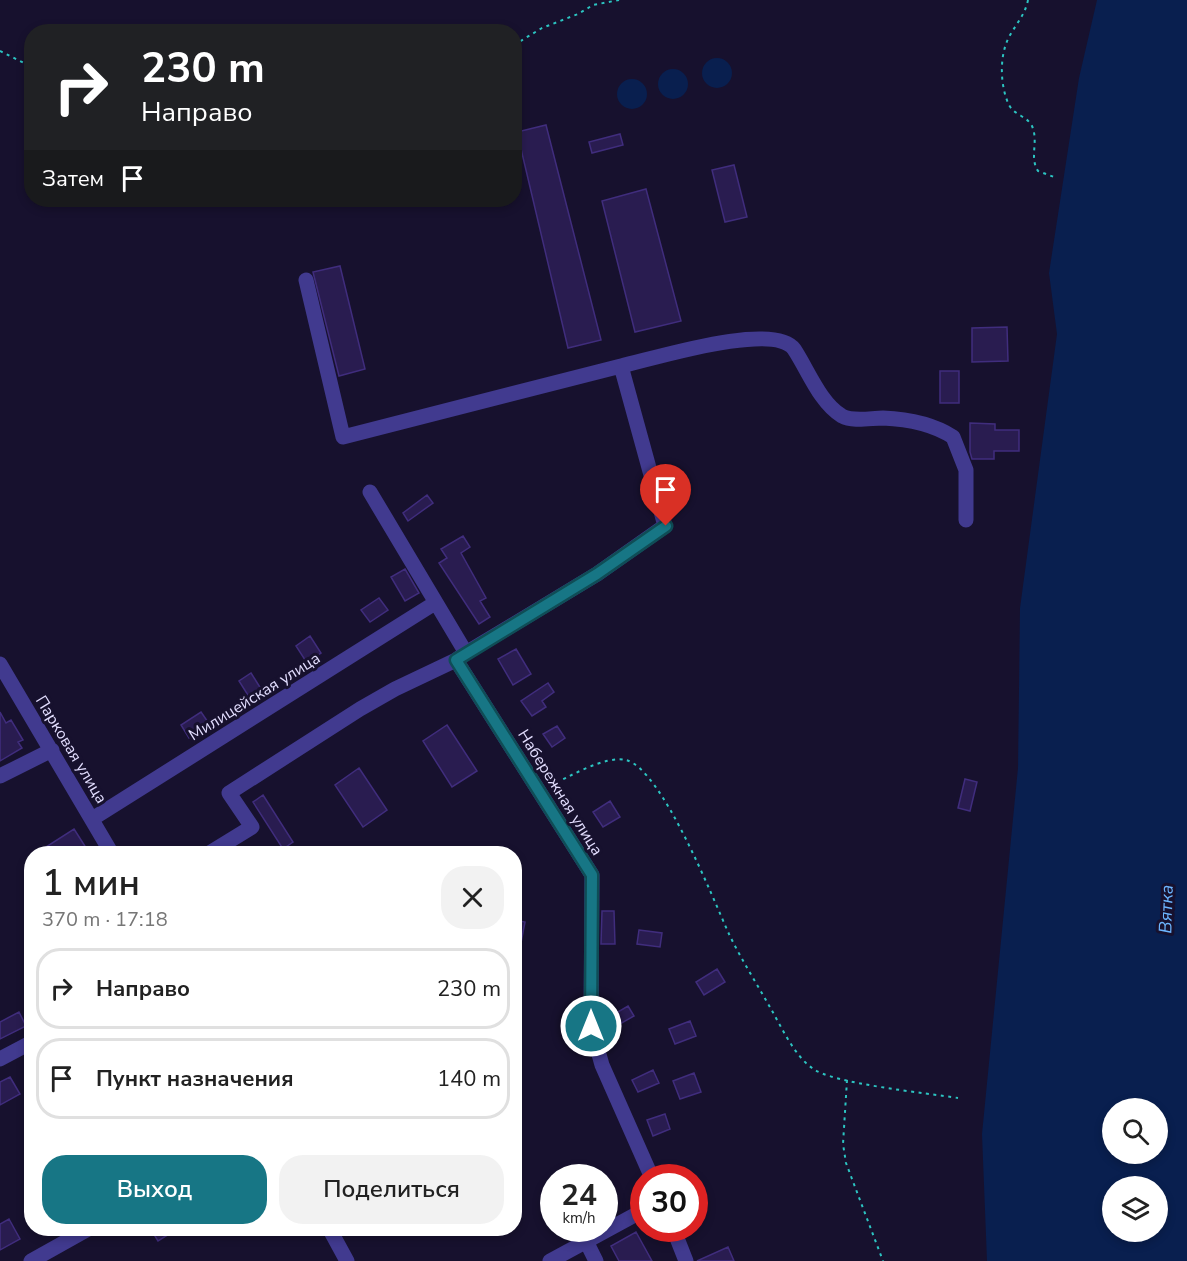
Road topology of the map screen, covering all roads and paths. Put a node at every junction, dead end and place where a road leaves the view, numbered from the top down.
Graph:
1 (619, 0) edge
2 (1028, 0) edge
3 (522, 40) edge
4 (0, 51) edge
5 (24, 63) edge
6 (1054, 177) dead end
7 (306, 280) dead end
8 (621, 366) junction
9 (370, 492) dead end
10 (966, 520) dead end
11 (435, 603) junction
12 (461, 657) junction
13 (0, 664) edge
14 (52, 750) junction
15 (0, 776) edge
16 (539, 791) junction
17 (92, 819) junction
18 (107, 846) edge
19 (221, 846) edge
20 (24, 1046) edge
21 (0, 1059) edge
22 (846, 1080) junction
23 (958, 1098) dead end
24 (646, 1164) edge
25 (76, 1236) edge
26 (333, 1236) edge
27 (584, 1242) edge
28 (586, 1242) edge
29 (679, 1242) edge
30 (31, 1261) edge
31 (347, 1261) edge
32 (550, 1261) edge
33 (596, 1261) edge
34 (686, 1261) edge
35 (883, 1261) edge

1 - 3 path
2 - 6 path
4 - 5 path
7 - 8 street
8 - 10 street
8 - 12 street
9 - 11 street, Набережная улица
11 - 12 street, Набережная улица
11 - 17 street, Милицейская улица
12 - 16 street, Набережная улица
12 - 19 street
13 - 14 street, Парковая улица
14 - 15 street
14 - 17 street, Парковая улица
16 - 22 path
16 - 24 street, Набережная улица
17 - 18 street, Парковая улица
20 - 21 street
22 - 23 path
22 - 35 path
25 - 30 street
26 - 31 street
27 - 32 street
28 - 33 street
29 - 34 street

